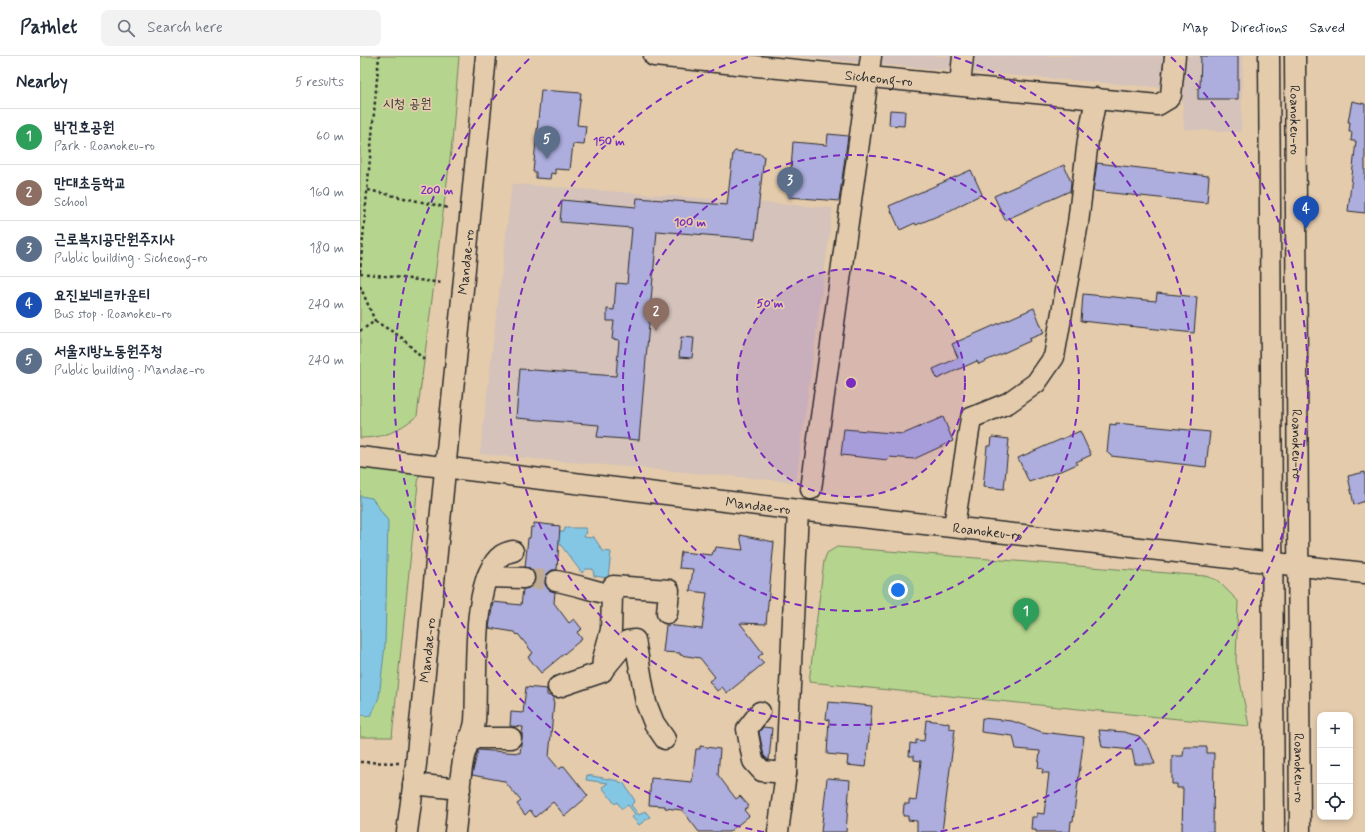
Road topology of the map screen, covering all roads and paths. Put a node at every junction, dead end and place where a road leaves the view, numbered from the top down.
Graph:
1 (379, 56) edge
2 (486, 56) edge
3 (654, 56) edge
4 (871, 56) edge
5 (963, 56) edge
6 (1175, 56) edge
7 (1269, 56) edge
8 (1295, 56) edge
9 (775, 62) edge
10 (869, 76) junction
11 (960, 85) junction
12 (1096, 98) junction
13 (368, 190) junction
14 (449, 208) dead end
15 (360, 273) edge
16 (443, 284) dead end
17 (360, 286) edge
18 (375, 321) junction
19 (360, 331) edge
20 (424, 360) dead end
21 (360, 457) edge
22 (445, 467) junction
23 (810, 489) dead end
24 (798, 510) junction
25 (954, 526) junction
26 (513, 550) dead end
27 (1271, 564) junction
28 (1298, 566) junction
29 (1365, 573) edge
30 (488, 577) junction
31 (524, 578) tunnel mouth
32 (556, 581) tunnel mouth
33 (612, 595) junction
34 (667, 613) dead end
35 (602, 672) junction
36 (558, 687) dead end
37 (760, 712) dead end
38 (469, 738) junction
39 (511, 738) dead end
40 (665, 739) dead end
41 (360, 762) edge
42 (416, 764) junction
43 (786, 773) junction
44 (413, 784) junction
45 (460, 788) junction
46 (407, 832) edge
47 (454, 832) edge
48 (778, 832) edge
49 (1274, 832) edge
50 (1300, 832) edge

1 - 13 path
2 - 22 street, Mandae-ro
3 - 9 street, Sicheong-ro
4 - 10 street
5 - 11 street
6 - 12 street, Sicheong-ro
7 - 27 street, Roanokeu-ro
8 - 28 street, Roanokeu-ro
9 - 10 street, Sicheong-ro
10 - 11 street, Sicheong-ro
10 - 23 street
11 - 12 street, Sicheong-ro
12 - 25 street
13 - 14 path
13 - 15 path
15 - 16 path
17 - 18 path
18 - 19 path
18 - 20 path
21 - 22 street
22 - 24 street, Mandae-ro
22 - 42 street, Mandae-ro
24 - 25 street, Roanokeu-ro
24 - 43 street, Mandae-ro
25 - 27 street, Roanokeu-ro
26 - 30 street
27 - 28 street
27 - 49 street, Roanokeu-ro
28 - 29 street
28 - 50 street, Roanokeu-ro
30 - 31 street
30 - 38 street
32 - 33 street
33 - 34 street
33 - 35 street
35 - 36 street
35 - 40 street
37 - 43 street
38 - 39 street
38 - 45 street
41 - 42 path
42 - 44 street, Mandae-ro
43 - 48 street, Mandae-ro
44 - 45 street
44 - 46 street, Mandae-ro
45 - 47 street

